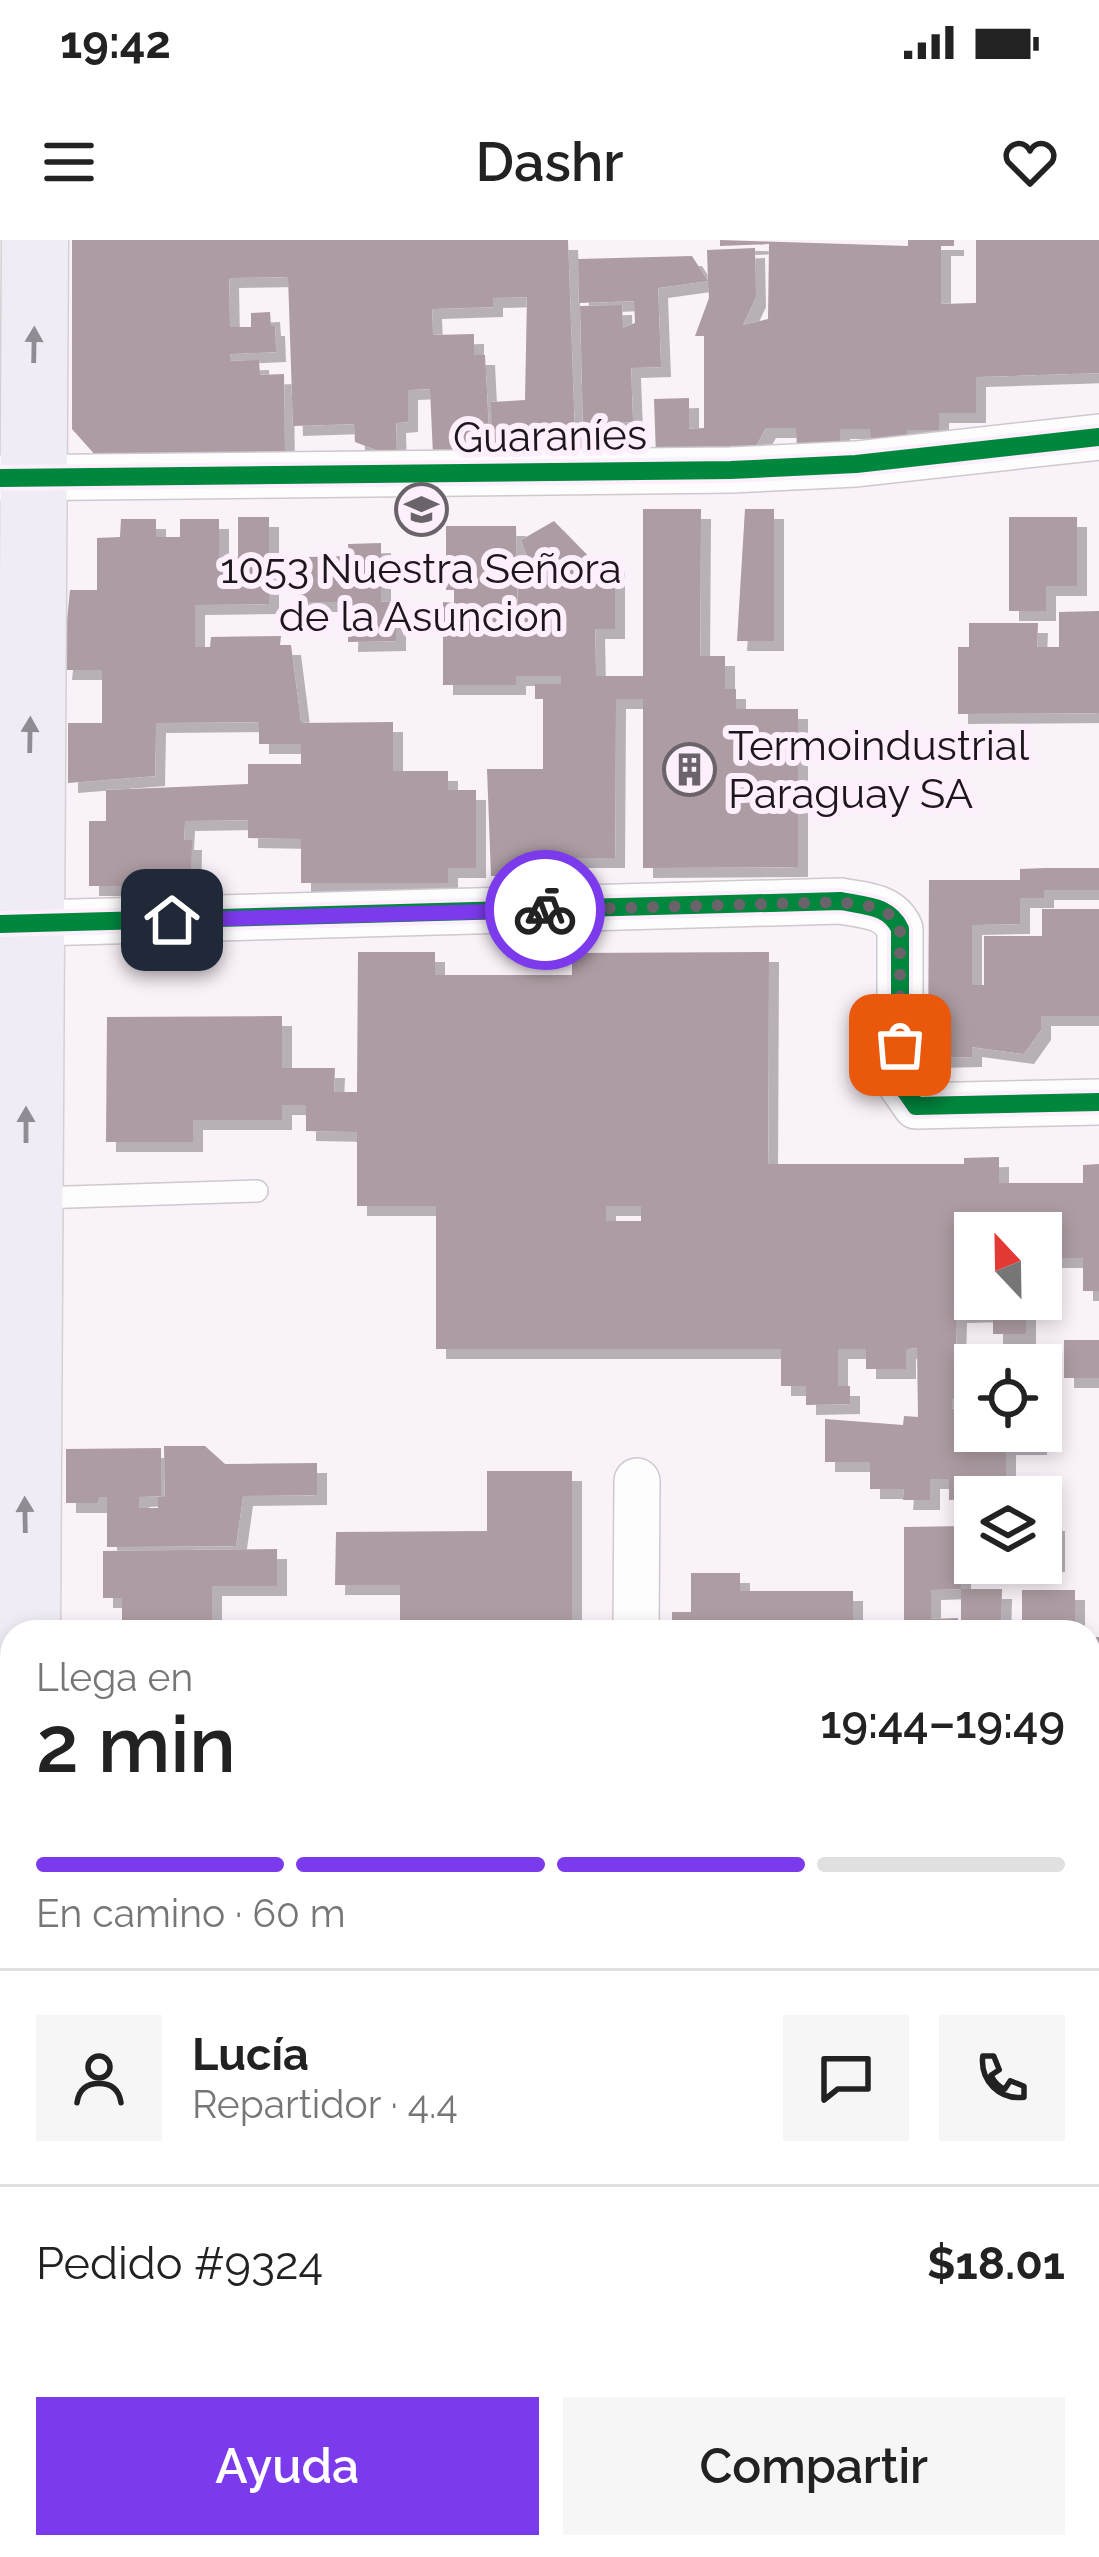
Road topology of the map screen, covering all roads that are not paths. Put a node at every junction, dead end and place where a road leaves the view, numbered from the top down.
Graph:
1 (35, 240) edge
2 (1099, 437) edge
3 (16, 477) edge
4 (15, 658) edge
5 (14, 924) edge
6 (13, 1057) edge
7 (1099, 1102) edge
8 (257, 1191) dead end
9 (26, 1198) junction
10 (12, 1410) edge
11 (637, 1481) dead end
12 (26, 1620) edge
13 (636, 1620) edge

3 -> 1 main road
2 - 3 street, Guaraníes
3 - 4 main road
5 -> 4 main road
5 - 6 main road
5 - 7 street
9 -> 6 main road
8 - 9 lane
9 - 10 main road
12 -> 10 main road
11 - 13 street

